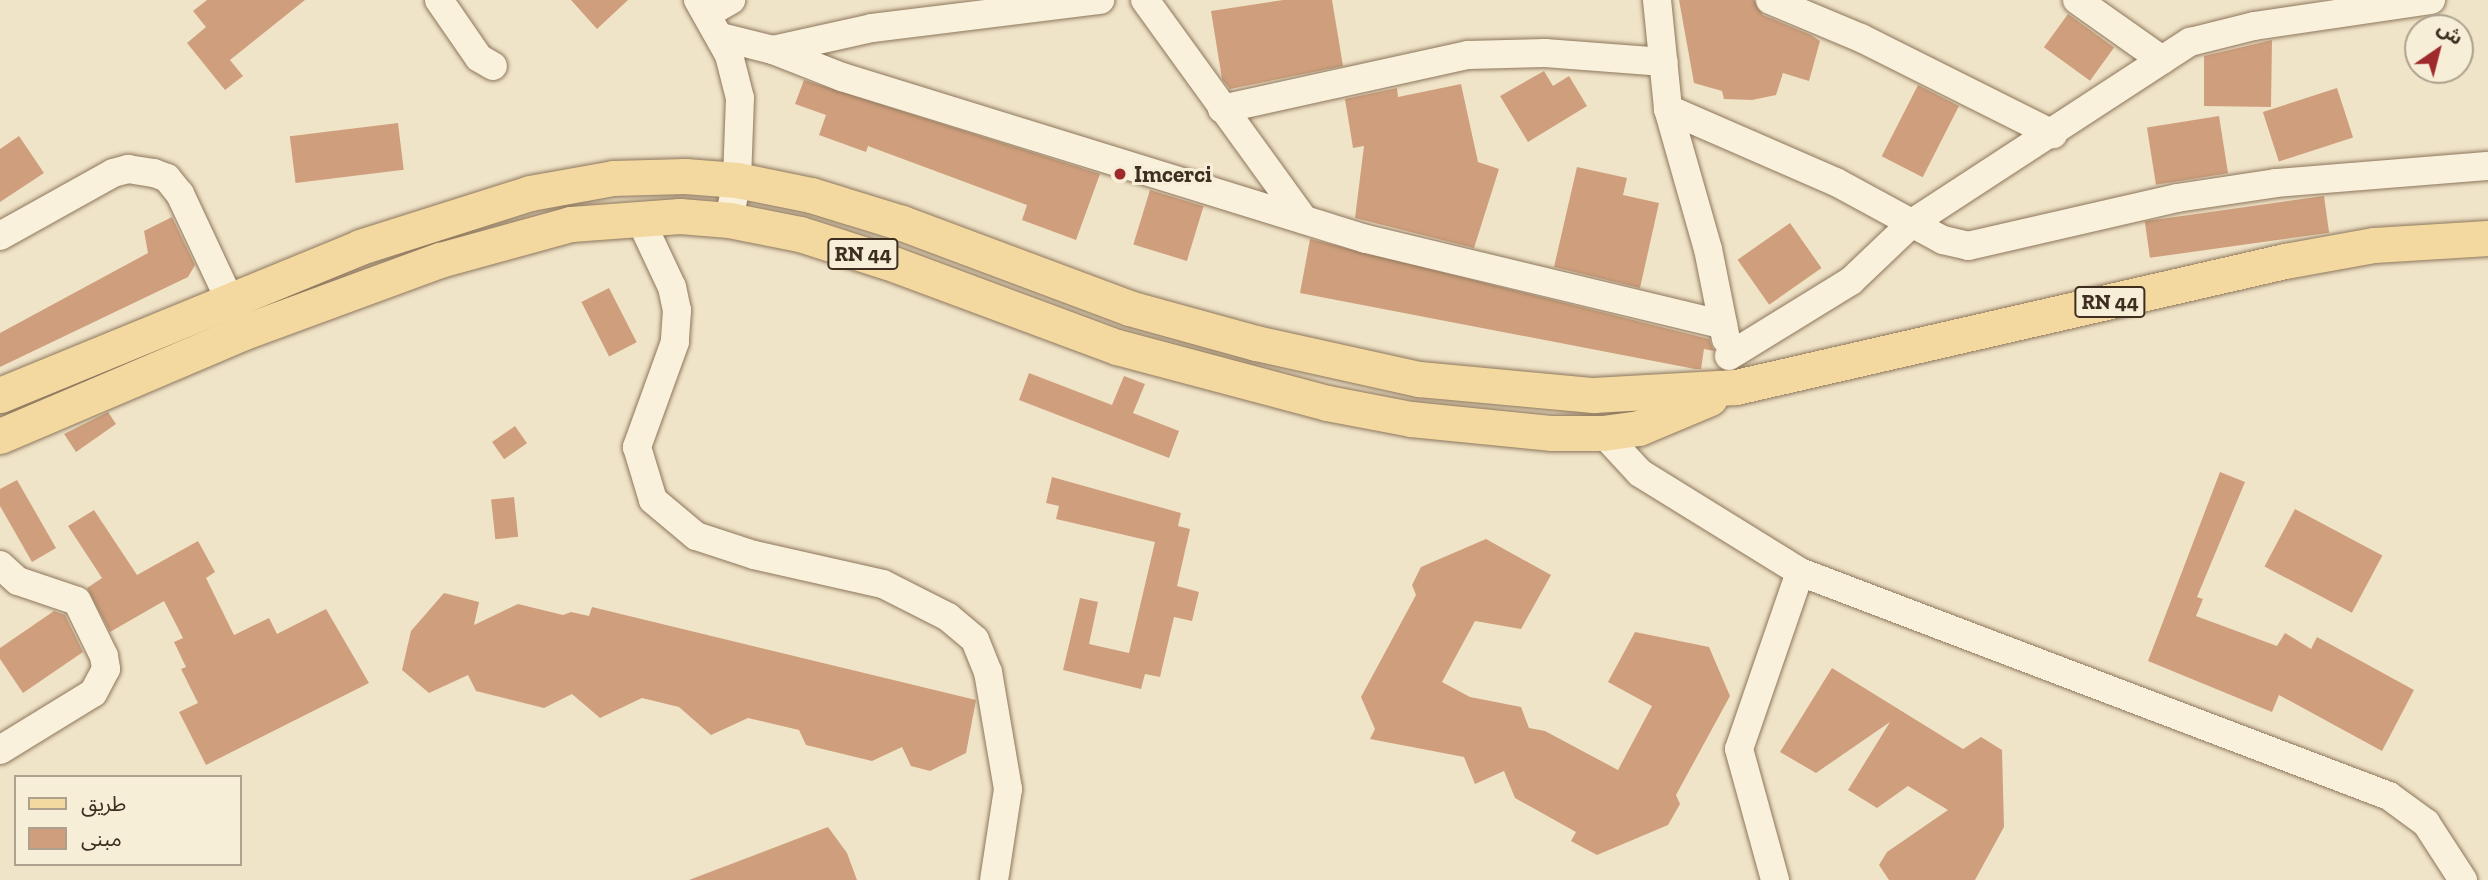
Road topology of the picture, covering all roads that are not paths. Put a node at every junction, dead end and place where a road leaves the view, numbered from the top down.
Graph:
1 (439, 0) edge
2 (1100, 0) edge
3 (1657, 0) edge
4 (1770, 0) edge
5 (2077, 0) edge
6 (2431, 0) edge
7 (1154, 2) edge
8 (714, 13) edge
9 (774, 50) junction
10 (2162, 60) junction
11 (1664, 62) junction
12 (493, 66) dead end
13 (1222, 108) junction
14 (1668, 109) junction
15 (2053, 134) junction
16 (2488, 166) edge
17 (737, 180) junction
18 (639, 217) junction
19 (729, 220) junction
20 (1304, 220) junction
21 (2488, 220) edge
22 (1912, 223) junction
23 (0, 236) edge
24 (2488, 238) edge
25 (2405, 243) junction
26 (230, 297) junction
27 (1723, 325) junction
28 (244, 332) junction
29 (1732, 372) junction
30 (0, 395) edge
31 (1603, 433) junction
32 (0, 436) edge
33 (0, 565) edge
34 (1801, 572) junction
35 (0, 750) edge
36 (994, 880) edge
37 (1775, 880) edge
38 (2463, 880) edge

1 - 12 street
2 - 9 street
3 - 11 street
4 - 15 street
5 - 10 street
6 - 10 street
7 - 13 street
8 - 9 street
8 - 17 street
9 - 20 street
10 - 15 street
11 - 13 street
11 - 14 street
13 - 20 street
14 - 22 street
14 - 27 street
15 - 22 street
16 - 22 street
17 - 19 street
17 - 26 main road, RN 44
17 - 29 main road, RN 44
18 - 19 main road, RN 44
18 - 28 main road, RN 44
18 - 36 street
19 - 31 main road, RN 44
20 - 27 street
21 - 25 street
22 - 29 street
23 - 26 street
24 - 25 main road, RN 44
25 - 29 main road, RN 44
26 - 28 street
26 - 30 main road, RN 44
27 - 29 street
28 - 32 main road, RN 44
29 - 31 main road, RN 44
31 - 34 street
33 - 35 street
34 - 37 street
34 - 38 street

